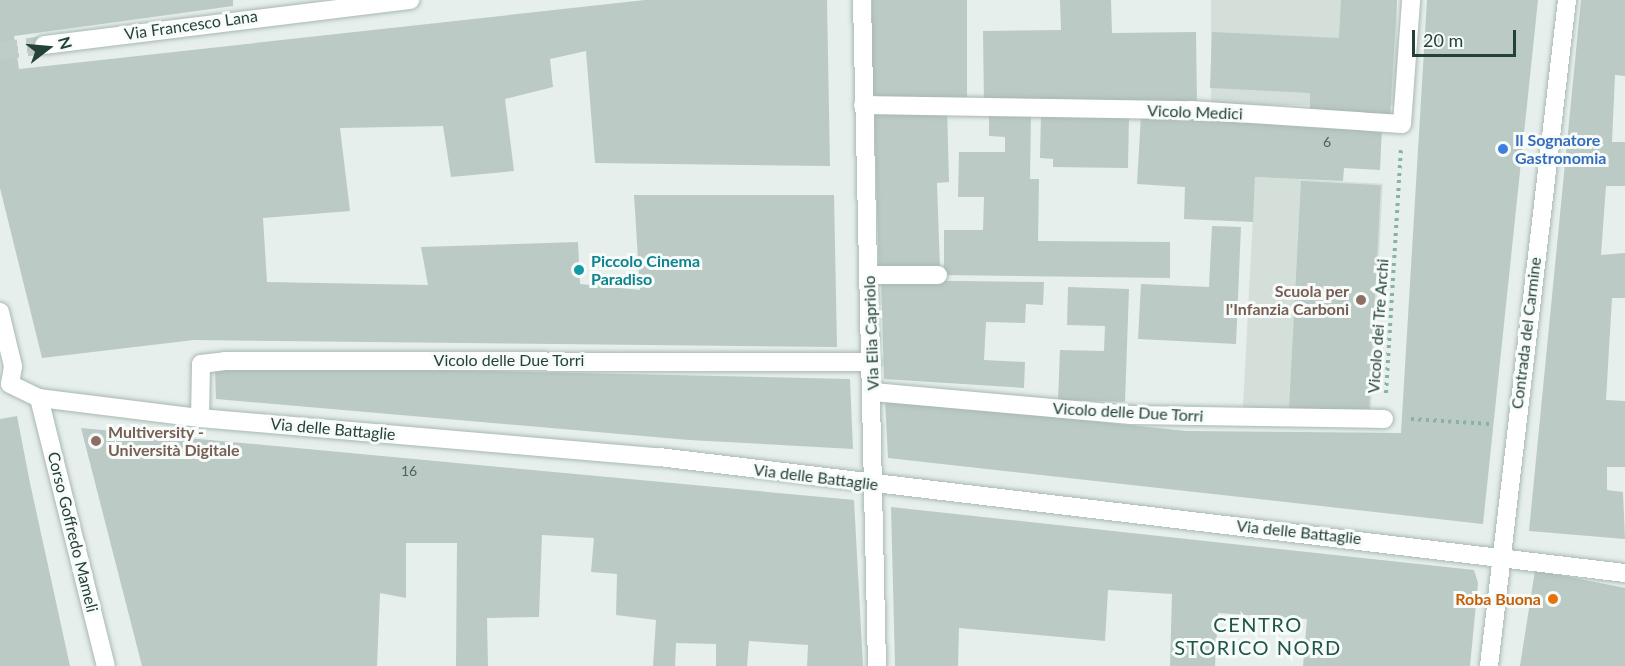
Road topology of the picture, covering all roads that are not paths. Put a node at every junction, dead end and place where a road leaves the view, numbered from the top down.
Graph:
1 (410, 0) edge
2 (862, 0) edge
3 (1411, 0) edge
4 (1567, 0) edge
5 (44, 45) tunnel mouth
6 (863, 105) junction
7 (870, 275) junction
8 (938, 276) dead end
9 (0, 312) edge
10 (872, 362) junction
11 (5, 387) edge
12 (873, 392) junction
13 (39, 398) junction
14 (200, 418) junction
15 (1384, 419) road end
16 (873, 485) junction
17 (1501, 555) junction
18 (1625, 573) edge
19 (106, 666) edge
20 (877, 666) edge
21 (1489, 666) edge

1 - 5 street, Via Francesco Lana
2 - 6 street, Via Elia Capriolo
3 - 6 street, Vicolo Medici
4 - 17 street, Contrada del Carmine
6 - 7 street, Via Elia Capriolo
7 - 8 street
7 - 10 street, Via Elia Capriolo
9 - 11 street
10 - 12 street, Via Elia Capriolo
10 - 14 street, Vicolo delle Due Torri
11 - 13 street, Via delle Battaglie
12 - 15 street, Vicolo delle Due Torri
12 - 16 street, Via Elia Capriolo
13 - 14 street, Via delle Battaglie
13 - 19 street, Corso Goffredo Mameli
14 - 16 street, Via delle Battaglie
16 - 17 street, Via delle Battaglie
16 - 20 street, Via Elia Capriolo
17 - 18 street, Via delle Battaglie
17 - 21 street, Contrada del Carmine

